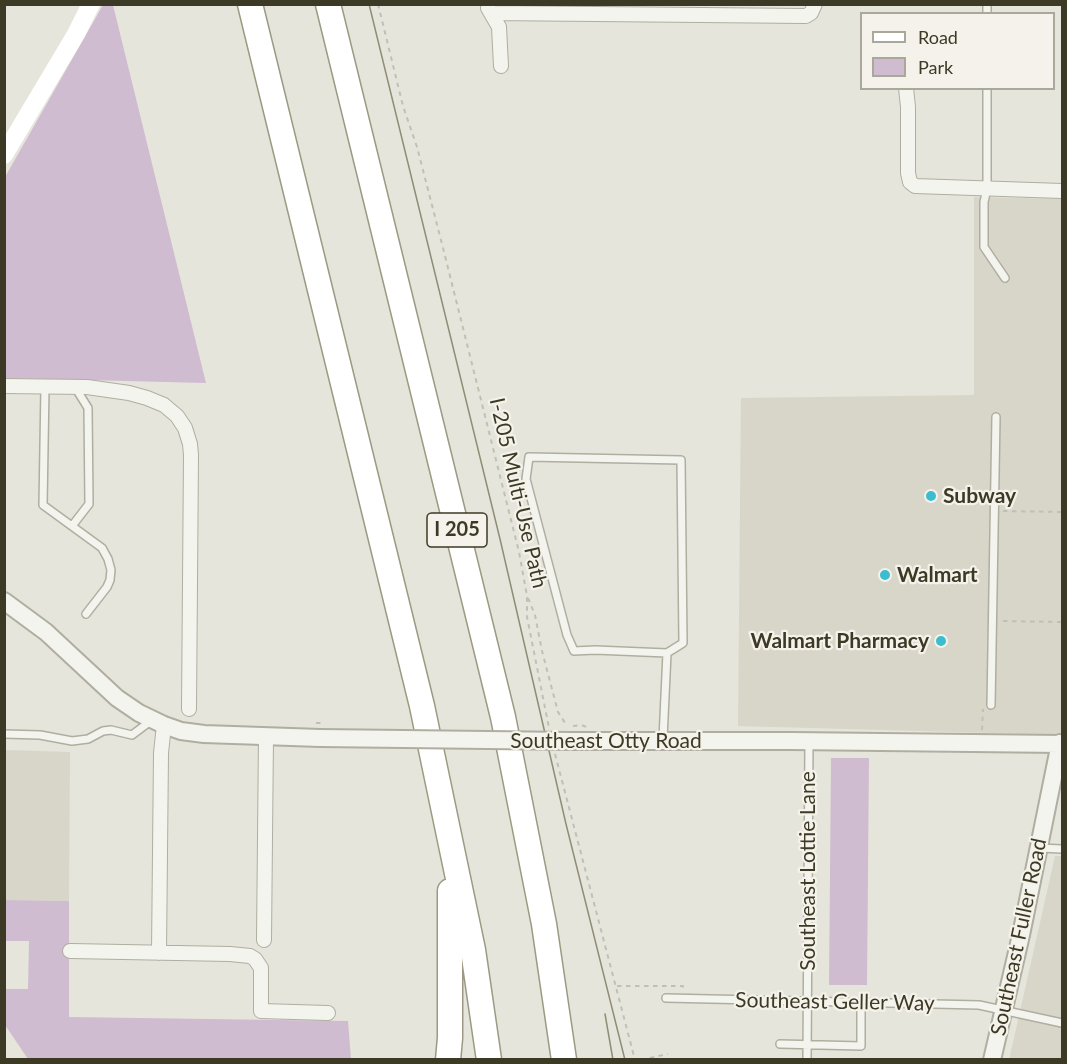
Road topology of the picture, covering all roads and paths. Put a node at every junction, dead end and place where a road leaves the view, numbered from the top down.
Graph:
1 (91, 4) edge
2 (250, 4) edge
3 (328, 4) edge
4 (378, 4) edge
5 (488, 8) edge
6 (813, 8) edge
7 (501, 66) dead end
8 (906, 90) edge
9 (987, 90) edge
10 (4, 155) edge
11 (987, 189) junction
12 (1062, 191) edge
13 (1005, 278) dead end
14 (4, 387) edge
15 (45, 387) junction
16 (75, 387) junction
17 (996, 417) dead end
18 (72, 526) junction
19 (527, 596) junction
20 (4, 601) edge
21 (86, 614) dead end
22 (992, 621) junction
23 (1062, 622) edge
24 (668, 653) junction
25 (991, 705) dead end
26 (189, 709) dead end
27 (158, 722) junction
28 (550, 733) dead end
29 (4, 734) edge
30 (569, 734) junction
31 (266, 736) junction
32 (809, 741) junction
33 (663, 742) junction
34 (552, 744) dead end
35 (1061, 744) edge
36 (450, 837) junction
37 (1039, 848) junction
38 (1062, 849) edge
39 (264, 939) dead end
40 (70, 951) dead end
41 (159, 952) junction
42 (617, 986) junction
43 (666, 998) dead end
44 (682, 999) junction
45 (807, 1001) junction
46 (861, 1002) junction
47 (1003, 1010) junction
48 (328, 1013) dead end
49 (1062, 1023) edge
50 (780, 1044) dead end
51 (807, 1045) junction
52 (668, 1054) dead end
53 (448, 1059) edge
54 (489, 1059) edge
55 (564, 1059) edge
56 (635, 1059) edge
57 (641, 1059) edge
58 (807, 1059) edge
59 (992, 1059) edge

1 - 10 main road
2 - 36 highway
3 - 55 highway, I 205
4 - 19 path, I-205 Multi-Use Path
5 - 6 street
5 - 7 street
8 - 11 street
9 - 11 lane
11 - 12 street
11 - 13 lane
14 - 15 street
15 - 16 street
15 - 18 lane
16 - 18 lane
16 - 26 street
17 - 22 lane
18 - 21 lane
19 - 28 path, I-205 Multi-Use Path
19 - 30 path
20 - 27 street, Southeast Otty Road
22 - 23 path
22 - 25 lane
24 - 24 lane
24 - 33 lane
27 - 29 lane
27 - 31 street, Southeast Otty Road
27 - 41 street
30 - 31 street, Southeast Otty Road, bridge
30 - 33 street, Southeast Otty Road
31 - 39 street
32 - 33 street, Southeast Otty Road
32 - 35 street, Southeast Otty Road
32 - 45 lane, Southeast Lottie Lane
34 - 42 path
35 - 37 street, Southeast Fuller Road
36 - 53 highway
36 - 54 highway
37 - 38 lane
37 - 47 street, Southeast Fuller Road
40 - 41 street
41 - 48 street
42 - 44 path
42 - 56 path
43 - 44 lane, Southeast Geller Way
44 - 45 lane, Southeast Geller Way
45 - 46 lane, Southeast Geller Way
45 - 51 lane, Southeast Lottie Lane
46 - 47 lane, Southeast Geller Way
46 - 51 lane
47 - 49 lane, Southeast Geller Way
47 - 59 street, Southeast Fuller Road
50 - 51 lane
51 - 58 lane, Southeast Lottie Lane
52 - 57 path

